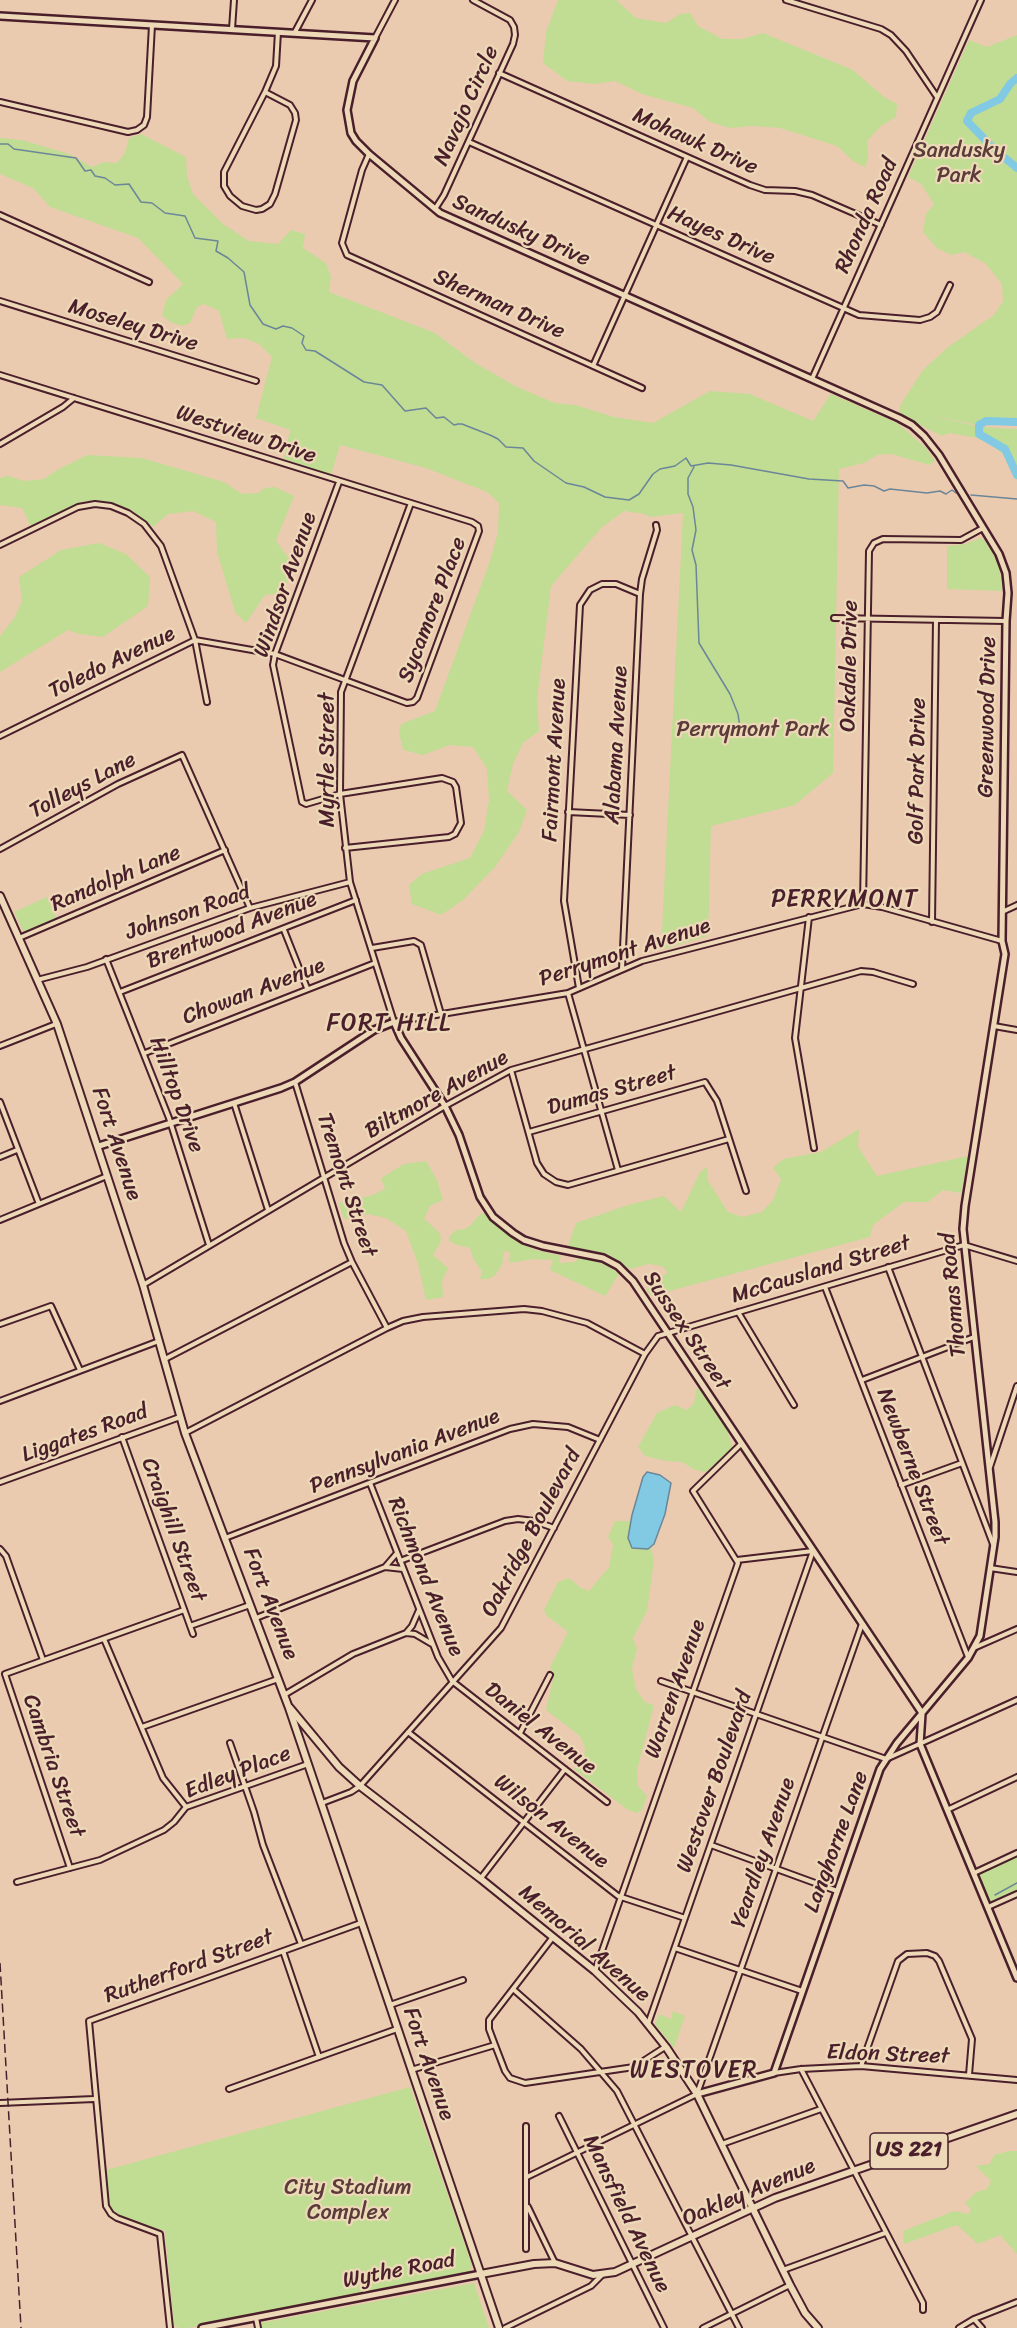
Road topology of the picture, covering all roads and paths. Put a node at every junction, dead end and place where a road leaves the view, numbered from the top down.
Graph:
1 (234, 0) edge
2 (312, 0) edge
3 (395, 0) edge
4 (473, 0) edge
5 (786, 0) edge
6 (981, 0) edge
7 (0, 16) edge
8 (152, 25) junction
9 (232, 29) junction
10 (278, 31) junction
11 (295, 32) junction
12 (375, 38) junction
13 (499, 73) junction
14 (265, 92) junction
15 (937, 98) junction
16 (0, 102) edge
17 (469, 142) junction
18 (369, 154) junction
19 (687, 156) junction
20 (435, 209) junction
21 (0, 215) edge
22 (656, 225) junction
23 (881, 225) junction
24 (149, 282) dead end
25 (950, 285) dead end
26 (624, 295) junction
27 (0, 302) edge
28 (844, 309) junction
29 (593, 366) junction
30 (0, 375) edge
31 (812, 379) junction
32 (256, 381) dead end
33 (642, 388) dead end
34 (75, 397) junction
35 (0, 444) edge
36 (339, 482) junction
37 (411, 503) junction
38 (969, 504) joint
39 (656, 525) dead end
40 (479, 528) joint
41 (983, 528) junction
42 (0, 545) edge
43 (640, 594) junction
44 (834, 618) dead end
45 (867, 618) junction
46 (936, 620) junction
47 (1006, 621) junction
48 (195, 640) junction
49 (275, 654) junction
50 (345, 680) junction
51 (207, 702) dead end
52 (413, 702) joint
53 (0, 736) edge
54 (340, 794) junction
55 (568, 812) junction
56 (630, 815) junction
57 (345, 848) junction
58 (0, 849) edge
59 (225, 850) junction
60 (350, 882) junction
61 (0, 896) edge
62 (356, 900) junction
63 (863, 904) junction
64 (1017, 905) edge
65 (250, 908) junction
66 (1002, 913) junction
67 (809, 917) junction
68 (932, 922) junction
69 (284, 930) junction
70 (19, 938) junction
71 (1002, 941) junction
72 (372, 948) junction
73 (106, 959) junction
74 (375, 963) junction
75 (622, 969) junction
76 (37, 980) junction
77 (913, 984) dead end
78 (307, 988) junction
79 (579, 988) junction
80 (800, 989) junction
81 (120, 992) junction
82 (568, 993) junction
83 (441, 1014) junction
84 (394, 1022) junction
85 (57, 1024) junction
86 (994, 1026) junction
87 (1017, 1030) edge
88 (0, 1046) edge
89 (584, 1049) junction
90 (145, 1053) junction
91 (512, 1070) junction
92 (295, 1082) junction
93 (0, 1102) edge
94 (234, 1103) junction
95 (444, 1106) junction
96 (601, 1111) junction
97 (170, 1122) junction
98 (529, 1132) junction
99 (729, 1139) junction
100 (99, 1146) junction
101 (814, 1148) dead end
102 (17, 1150) junction
103 (0, 1157) edge
104 (618, 1170) junction
105 (107, 1176) junction
106 (325, 1177) junction
107 (746, 1191) dead end
108 (39, 1204) junction
109 (268, 1210) junction
110 (0, 1221) edge
111 (209, 1245) junction
112 (964, 1245) junction
113 (1017, 1261) edge
114 (351, 1262) junction
115 (888, 1267) junction
116 (142, 1285) junction
117 (825, 1287) junction
118 (738, 1312) junction
119 (0, 1324) edge
120 (387, 1328) junction
121 (668, 1333) junction
122 (974, 1337) junction
123 (159, 1341) junction
124 (645, 1354) junction
125 (921, 1357) junction
126 (165, 1359) junction
127 (80, 1371) junction
128 (862, 1380) junction
129 (1017, 1386) edge
130 (0, 1401) edge
131 (794, 1405) dead end
132 (180, 1417) junction
133 (185, 1433) junction
134 (122, 1437) junction
135 (600, 1440) junction
136 (741, 1444) junction
137 (962, 1463) junction
138 (989, 1470) junction
139 (0, 1482) edge
140 (370, 1483) junction
141 (901, 1485) junction
142 (554, 1528) junction
143 (225, 1538) junction
144 (993, 1545) junction
145 (0, 1549) edge
146 (813, 1551) junction
147 (397, 1553) junction
148 (737, 1560) junction
149 (400, 1561) junction
150 (386, 1567) junction
151 (990, 1568) junction
152 (404, 1569) junction
153 (1017, 1572) edge
154 (250, 1605) junction
155 (184, 1610) junction
156 (419, 1610) junction
157 (255, 1618) junction
158 (862, 1623) junction
159 (190, 1626) junction
160 (1017, 1629) edge
161 (406, 1633) junction
162 (193, 1634) dead end
163 (104, 1639) junction
164 (432, 1644) junction
165 (976, 1647) junction
166 (968, 1658) junction
167 (43, 1660) junction
168 (550, 1675) dead end
169 (278, 1678) junction
170 (661, 1681) dead end
171 (452, 1682) junction
172 (693, 1691) junction
173 (284, 1695) junction
174 (1016, 1701) edge
175 (289, 1708) junction
176 (922, 1713) junction
177 (757, 1714) junction
178 (141, 1727) junction
179 (408, 1732) junction
180 (520, 1733) junction
181 (822, 1737) junction
182 (230, 1743) dead end
183 (920, 1744) junction
184 (886, 1759) junction
185 (308, 1764) junction
186 (565, 1769) junction
187 (1017, 1777) edge
188 (244, 1786) junction
189 (360, 1786) junction
190 (607, 1802) dead end
191 (322, 1803) junction
192 (186, 1807) junction
193 (947, 1810) junction
194 (525, 1821) junction
195 (711, 1845) junction
196 (1017, 1853) edge
197 (70, 1868) junction
198 (776, 1869) junction
199 (974, 1873) junction
200 (481, 1879) junction
201 (17, 1882) dead end
202 (837, 1891) junction
203 (1017, 1894) edge
204 (621, 1896) junction
205 (988, 1907) junction
206 (685, 1918) junction
207 (361, 1923) junction
208 (553, 1937) junction
209 (301, 1944) junction
210 (675, 1948) junction
211 (283, 1951) junction
212 (740, 1970) junction
213 (595, 1971) junction
214 (1017, 1976) edge
215 (463, 1980) dead end
216 (513, 1989) junction
217 (802, 1991) junction
218 (389, 2006) junction
219 (648, 2024) junction
220 (396, 2029) junction
221 (495, 2046) junction
222 (666, 2047) junction
223 (320, 2057) junction
224 (861, 2066) junction
225 (801, 2069) junction
226 (411, 2070) junction
227 (602, 2072) junction
228 (774, 2073) junction
229 (969, 2075) junction
230 (1017, 2080) edge
231 (229, 2089) dead end
232 (697, 2094) junction
233 (94, 2099) junction
234 (0, 2103) edge
235 (821, 2109) junction
236 (1017, 2114) edge
237 (559, 2116) dead end
238 (635, 2124) junction
239 (526, 2126) dead end
240 (722, 2144) junction
241 (578, 2152) junction
242 (854, 2171) junction
243 (527, 2177) junction
244 (527, 2205) junction
245 (752, 2207) junction
246 (885, 2233) junction
247 (692, 2235) junction
248 (526, 2249) dead end
249 (555, 2263) junction
250 (633, 2264) junction
251 (783, 2270) junction
252 (480, 2274) junction
253 (602, 2275) junction
254 (790, 2285) junction
255 (1017, 2302) edge
256 (923, 2310) dead end
257 (732, 2314) junction
258 (256, 2318) junction
259 (974, 2319) junction
260 (170, 2328) edge
261 (202, 2328) edge
262 (258, 2328) edge
263 (499, 2328) edge
264 (505, 2328) edge
265 (664, 2328) edge
266 (703, 2328) edge
267 (739, 2328) edge
268 (818, 2328) edge
269 (959, 2328) edge
270 (982, 2328) edge

1 - 9 street
2 - 11 street
3 - 12 street
4 - 13 street, Navajo Circle
5 - 15 street
6 - 15 street, Rhonda Road
7 - 8 street
8 - 9 street
8 - 16 street
9 - 10 street
10 - 11 street
10 - 14 street
11 - 12 street
12 - 18 street, Sandusky Drive
13 - 17 street, Navajo Circle
13 - 19 street, Mohawk Drive
14 - 14 street
15 - 23 street, Rhonda Road
17 - 20 street, Navajo Circle
17 - 22 street, Hayes Drive
18 - 20 street, Sandusky Drive
18 - 29 street, Sherman Drive
19 - 22 street
19 - 23 street, Mohawk Drive
20 - 26 street, Sandusky Drive
21 - 24 street
22 - 26 street
22 - 28 street, Hayes Drive
23 - 28 street, Rhonda Road
25 - 28 street, Hayes Drive
26 - 29 street
26 - 31 street, Sandusky Drive
27 - 32 street, Moseley Drive
28 - 31 street, Rhonda Road
29 - 33 street, Sherman Drive
30 - 34 street, Westview Drive
31 - 38 street, Sandusky Drive
34 - 35 street
34 - 36 street, Westview Drive
36 - 37 street, Westview Drive
36 - 49 street, Windsor Avenue
37 - 40 street, Westview Drive
37 - 50 street, Myrtle Street
38 - 41 street, Greenwood Drive
39 - 43 street, Alabama Avenue
40 - 52 street, Sycamore Place
41 - 45 street, Oakdale Drive
41 - 47 street, Greenwood Drive
42 - 48 street
43 - 55 street, Fairmont Avenue
43 - 56 street, Alabama Avenue
44 - 45 street
45 - 46 street
45 - 63 street, Oakdale Drive
46 - 47 street
46 - 68 street, Golf Park Drive
47 - 66 street, Greenwood Drive
48 - 49 street, Toledo Avenue
48 - 51 street
48 - 53 street, Toledo Avenue
49 - 50 street, Toledo Avenue
49 - 54 street, Windsor Avenue
50 - 52 street, Toledo Avenue
50 - 54 street, Myrtle Street
54 - 57 street, Myrtle Street
54 - 57 street
55 - 56 street
55 - 79 street, Fairmont Avenue
56 - 75 street, Alabama Avenue
57 - 60 street, Myrtle Street
58 - 59 street, Tolleys Lane
59 - 65 street
59 - 70 street, Randolph Lane
60 - 62 street, Myrtle Street
60 - 65 street, Johnson Road
61 - 70 main road, Fort Avenue
62 - 69 street, Brentwood Avenue
62 - 72 street, Myrtle Street
63 - 67 street, Perrymont Avenue
63 - 68 street, Perrymont Avenue
64 - 66 street
65 - 73 street, Johnson Road
66 - 71 street, Greenwood Drive
67 - 75 street, Perrymont Avenue
67 - 80 street
68 - 71 street, Perrymont Avenue
69 - 78 street
69 - 81 street, Brentwood Avenue
70 - 76 main road, Fort Avenue
71 - 86 street, Thomas Road
72 - 74 street, Myrtle Street
72 - 83 street
73 - 76 street, Johnson Road
73 - 81 street, Hilltop Drive
74 - 78 street, Chowan Avenue
74 - 84 street, Myrtle Street
75 - 79 street, Perrymont Avenue
76 - 85 main road, Fort Avenue
77 - 80 street, Biltmore Avenue
78 - 90 street, Chowan Avenue
79 - 82 street, Perrymont Avenue
80 - 89 street, Biltmore Avenue
80 - 101 street
81 - 90 street, Hilltop Drive
82 - 83 street, Perrymont Avenue
82 - 89 street
83 - 84 street, Perrymont Avenue
84 - 92 street, Perrymont Avenue
84 - 95 street, Sussex Street
85 - 88 street
85 - 100 main road, Fort Avenue
86 - 87 street
86 - 112 street, Thomas Road
89 - 91 street, Biltmore Avenue
89 - 96 street
90 - 97 street, Hilltop Drive
91 - 95 street, Biltmore Avenue
91 - 98 street
92 - 94 street, Perrymont Avenue
92 - 106 street, Tremont Street
93 - 102 street
94 - 97 street, Perrymont Avenue
94 - 109 street
95 - 106 street, Biltmore Avenue
95 - 121 street, Sussex Street
96 - 98 street, Dumas Street
96 - 99 street, Dumas Street
96 - 104 street
97 - 100 street, Perrymont Avenue
97 - 111 street, Hilltop Drive
98 - 104 street
99 - 104 street
99 - 107 street
100 - 105 main road, Fort Avenue
102 - 103 street
102 - 108 street
105 - 108 street
105 - 116 main road, Fort Avenue
106 - 109 street, Biltmore Avenue
106 - 114 street, Tremont Street
108 - 110 street
109 - 111 street, Biltmore Avenue
111 - 116 street, Biltmore Avenue
112 - 113 street
112 - 115 street, McCausland Street
112 - 122 street, Thomas Road
114 - 120 street, Tremont Street
114 - 126 street
115 - 117 street, McCausland Street
115 - 125 street
116 - 123 main road, Fort Avenue
117 - 118 street, McCausland Street
117 - 128 street, Newberne Street
118 - 121 street, McCausland Street
118 - 131 street
119 - 127 street
120 - 124 street
120 - 133 street
121 - 124 street, Oakridge Boulevard
121 - 136 street, Sussex Street
122 - 125 street
122 - 138 street, Thomas Road
123 - 126 main road, Fort Avenue
123 - 127 street
124 - 135 street, Oakridge Boulevard
125 - 128 street
125 - 137 street
126 - 132 main road, Fort Avenue
127 - 130 street
128 - 141 street, Newberne Street
129 - 138 street
132 - 133 main road, Fort Avenue
132 - 134 street, Liggates Road
133 - 143 main road, Fort Avenue
134 - 139 street, Liggates Road
134 - 155 street, Craighill Street
135 - 140 street, Pennsylvania Avenue
135 - 142 street, Oakridge Boulevard
136 - 146 street, Sussex Street
136 - 148 street
137 - 141 street
137 - 144 street
138 - 144 street, Thomas Road
140 - 143 street, Pennsylvania Avenue
140 - 147 street, Richmond Avenue
141 - 166 street, Newberne Street
142 - 149 street
142 - 171 street, Oakridge Boulevard
143 - 154 main road, Fort Avenue
144 - 151 street, Thomas Road
145 - 167 street
146 - 148 street
146 - 158 street, Sussex Street
146 - 177 street, Westover Boulevard
147 - 149 street, Richmond Avenue
147 - 150 street
148 - 172 street, Warren Avenue
149 - 152 street, Richmond Avenue
150 - 152 street
150 - 157 street
151 - 153 street
151 - 165 street, Thomas Road
152 - 156 street, Richmond Avenue
154 - 157 main road, Fort Avenue
154 - 159 street
155 - 159 street, Craighill Street
155 - 163 street
156 - 161 street
156 - 164 street, Richmond Avenue
157 - 169 main road, Fort Avenue
158 - 176 street, Sussex Street
158 - 181 street, Yeardley Avenue
159 - 162 street, Craighill Street
160 - 165 street
161 - 164 street
161 - 173 street
163 - 167 street
163 - 178 street
164 - 171 street, Richmond Avenue
165 - 166 street, Langhorne Lane
166 - 176 street, Langhorne Lane
167 - 197 street, Cambria Street
168 - 180 street
169 - 173 main road, Fort Avenue
169 - 178 street
170 - 172 street
171 - 179 street, Oakridge Boulevard
171 - 180 street, Daniel Avenue
172 - 177 street
172 - 204 street, Warren Avenue
173 - 175 main road, Fort Avenue
174 - 183 street
175 - 185 main road, Fort Avenue
175 - 189 main road, Memorial Avenue
176 - 183 street
176 - 184 street, Langhorne Lane
177 - 181 street
177 - 195 street, Westover Boulevard
178 - 192 street
179 - 189 street, Oakridge Boulevard
179 - 194 street, Wilson Avenue
180 - 186 street, Daniel Avenue
181 - 184 street
181 - 198 street, Yeardley Avenue
182 - 188 street
183 - 184 street
183 - 193 street
184 - 202 street, Langhorne Lane
185 - 188 street, Edley Place
185 - 191 main road, Fort Avenue
186 - 190 street, Daniel Avenue
186 - 194 street
187 - 193 street
188 - 192 street, Edley Place
188 - 209 street
189 - 191 street, Oakridge Boulevard
189 - 200 main road, Memorial Avenue
191 - 207 main road, Fort Avenue
192 - 197 street, Edley Place
193 - 199 street
194 - 200 street
194 - 204 street, Wilson Avenue
195 - 198 street
195 - 206 street, Westover Boulevard
196 - 199 street
197 - 201 street, Edley Place
198 - 202 street
198 - 212 street, Yeardley Avenue
199 - 205 street
200 - 208 main road, Memorial Avenue
202 - 217 street, Langhorne Lane
203 - 205 street
204 - 206 street, Wilson Avenue
204 - 213 street, Warren Avenue
205 - 214 street
206 - 210 street, Westover Boulevard
207 - 209 street, Rutherford Street
207 - 218 main road, Fort Avenue
208 - 213 main road, Memorial Avenue
208 - 216 street
209 - 211 street, Rutherford Street
210 - 212 street
210 - 219 street, Westover Boulevard
211 - 223 street
211 - 233 street, Rutherford Street
212 - 217 street
212 - 232 street, Yeardley Avenue
213 - 219 main road, Memorial Avenue
215 - 218 street
216 - 221 street
216 - 227 street
217 - 228 street, Langhorne Lane
218 - 220 main road, Fort Avenue
219 - 222 main road, Memorial Avenue
220 - 223 street
220 - 226 main road, Fort Avenue
221 - 226 street
221 - 227 street
222 - 227 street
222 - 232 main road, Memorial Avenue
223 - 231 street
224 - 225 street, Eldon Street
224 - 229 street, Eldon Street
224 - 229 street
225 - 228 street, Eldon Street
225 - 235 street
226 - 252 main road, Fort Avenue
227 - 238 street
228 - 232 street, Eldon Street
229 - 230 street, Eldon Street
232 - 238 street, Eldon Street
232 - 240 main road, Memorial Avenue
233 - 234 street
233 - 260 street
235 - 240 street
235 - 242 street
236 - 242 main road, Oakley Avenue / US 221
237 - 241 street, Mansfield Avenue
238 - 241 street, Eldon Street
238 - 247 street
239 - 243 street
240 - 245 main road, Memorial Avenue
241 - 243 street, Eldon Street
241 - 250 street, Mansfield Avenue
242 - 245 main road, Oakley Avenue / US 221
242 - 246 street
243 - 244 street
244 - 248 street
244 - 249 street
245 - 247 main road, Oakley Avenue / US 221
245 - 251 main road, Memorial Avenue
246 - 251 street
246 - 256 street
247 - 250 main road, Oakley Avenue / US 221
247 - 257 street
249 - 252 main road, Wythe Road
249 - 253 main road, Wythe Road
250 - 253 main road, Oakley Avenue / US 221
250 - 265 street, Mansfield Avenue
251 - 254 main road, Memorial Avenue
252 - 258 street, Wythe Road
252 - 263 main road, Fort Avenue
253 - 264 street, Oakley Avenue
254 - 257 street
254 - 268 main road, Memorial Avenue
255 - 259 street
257 - 266 street
257 - 267 street
258 - 261 street, Wythe Road
258 - 262 street
259 - 269 street
259 - 270 street

